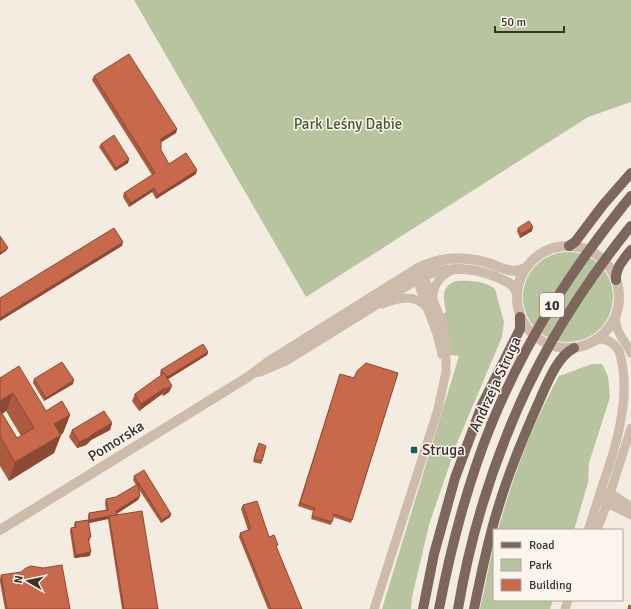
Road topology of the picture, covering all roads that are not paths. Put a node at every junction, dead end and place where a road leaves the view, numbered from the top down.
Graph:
1 (631, 173) edge
2 (631, 196) edge
3 (631, 226) edge
4 (569, 246) junction
5 (631, 250) edge
6 (426, 264) junction
7 (526, 268) junction
8 (455, 269) junction
9 (406, 276) junction
10 (419, 278) junction
11 (616, 280) junction
12 (517, 293) junction
13 (434, 301) junction
14 (428, 309) junction
15 (366, 311) junction
16 (616, 314) junction
17 (520, 317) junction
18 (596, 339) junction
19 (574, 348) junction
20 (631, 353) edge
21 (248, 377) junction
22 (443, 389) junction
23 (631, 428) edge
24 (610, 493) junction
25 (600, 494) junction
26 (607, 504) junction
27 (631, 507) edge
28 (631, 515) edge
29 (588, 529) edge
30 (597, 529) edge
31 (0, 530) edge
32 (374, 609) edge
33 (423, 609) edge
34 (439, 609) edge
35 (458, 609) edge
36 (474, 609) edge

1 - 4 main road
2 - 34 main road, Andrzeja Struga / 10, bridge
3 - 35 main road, 10, bridge
4 - 7 street
4 - 11 street
5 - 11 main road
6 - 7 street, Pomorska
6 - 9 street, Pomorska
6 - 10 street, Pomorska
7 - 12 street
8 - 10 street, Pomorska
8 - 12 street, Pomorska
8 - 13 street
9 - 10 street, Pomorska
9 - 21 street, Pomorska
10 - 13 street
10 - 14 street
10 - 15 street, Pomorska
11 - 16 street
12 - 17 street
13 - 22 street
14 - 15 street, Pomorska
14 - 22 street
15 - 21 street, Pomorska
16 - 18 street
16 - 20 street
17 - 19 street
17 - 33 main road
18 - 19 street
18 - 25 street
19 - 36 main road
21 - 31 street, Pomorska
22 - 32 street
23 - 24 street
24 - 25 street
24 - 26 street
24 - 27 street
25 - 26 street
25 - 29 street
26 - 28 street
26 - 30 street

